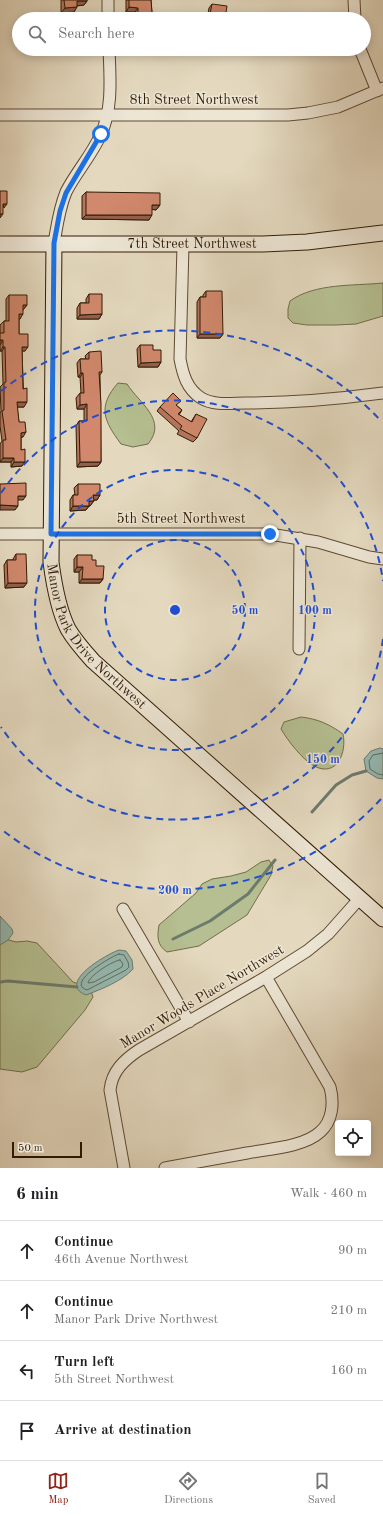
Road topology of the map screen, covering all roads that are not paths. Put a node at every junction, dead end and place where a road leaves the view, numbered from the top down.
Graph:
1 (108, 0) edge
2 (354, 0) edge
3 (108, 12) edge
4 (355, 12) edge
5 (109, 56) edge
6 (363, 56) edge
7 (380, 90) edge
8 (0, 115) edge
9 (107, 116) junction
10 (383, 233) edge
11 (54, 243) junction
12 (0, 244) edge
13 (182, 245) junction
14 (383, 393) edge
15 (0, 534) edge
16 (51, 534) junction
17 (300, 538) junction
18 (383, 559) edge
19 (299, 649) dead end
20 (360, 898) junction
21 (123, 909) dead end
22 (383, 919) edge
23 (266, 977) junction
24 (189, 1022) junction
25 (124, 1168) edge
26 (165, 1168) edge

1 - 3 street
2 - 4 street
5 - 9 street
6 - 7 street
7 - 9 street, 8th Street Northwest
8 - 9 street, 8th Street Northwest
9 - 11 street
10 - 13 street, 7th Street Northwest
11 - 12 street, 7th Street Northwest
11 - 13 street, 7th Street Northwest
11 - 16 street, Manor Park Drive Northwest
13 - 14 street
15 - 16 street, 5th Street Northwest
16 - 17 street, 5th Street Northwest
16 - 20 street, Manor Park Drive Northwest
17 - 18 street, 5th Street Northwest
17 - 19 street
20 - 22 street, Manor Park Drive Northwest
20 - 23 street, Manor Woods Place Northwest
21 - 24 street
23 - 24 street, Manor Woods Place Northwest
23 - 26 street
24 - 25 street, Manor Woods Place Northwest

